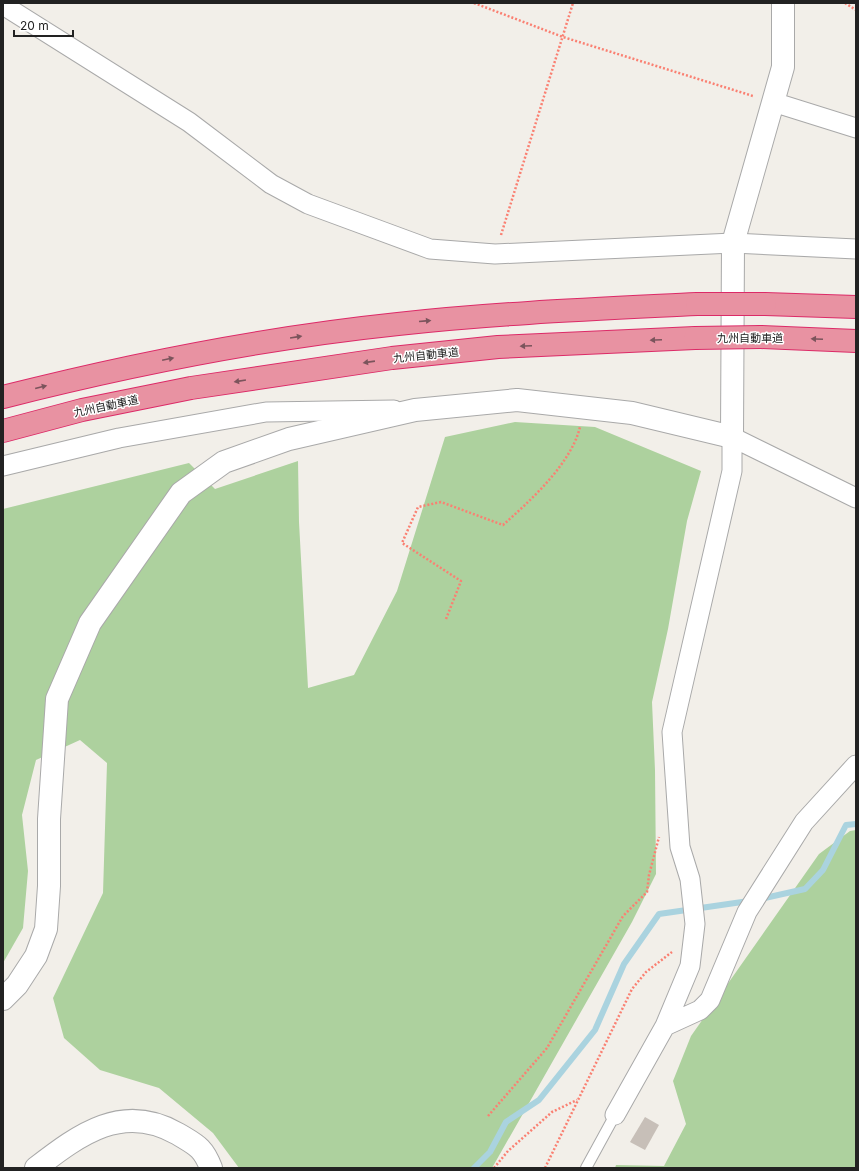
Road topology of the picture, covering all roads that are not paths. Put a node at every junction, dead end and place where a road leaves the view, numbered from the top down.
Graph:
1 (783, 3) edge
2 (3, 5) edge
3 (773, 102) junction
4 (856, 128) edge
5 (733, 242) junction
6 (856, 249) edge
7 (856, 307) edge
8 (856, 341) edge
9 (3, 396) edge
10 (415, 410) junction
11 (3, 431) edge
12 (732, 437) junction
13 (3, 466) edge
14 (856, 498) edge
15 (856, 765) edge
16 (3, 999) edge
17 (665, 1026) junction
18 (615, 1116) joint
19 (36, 1168) edge
20 (211, 1168) edge
21 (586, 1168) edge

1 - 3 street
2 - 5 street
3 - 4 street
3 - 5 street
5 - 6 street
5 - 12 street
9 -> 7 highway, bridge
8 -> 11 highway, 九州自動車道, bridge
10 - 12 street
10 - 13 street
10 - 16 street
12 - 14 street
12 - 17 street
15 - 17 street
17 - 18 street
18 - 21 lane
19 - 20 street

